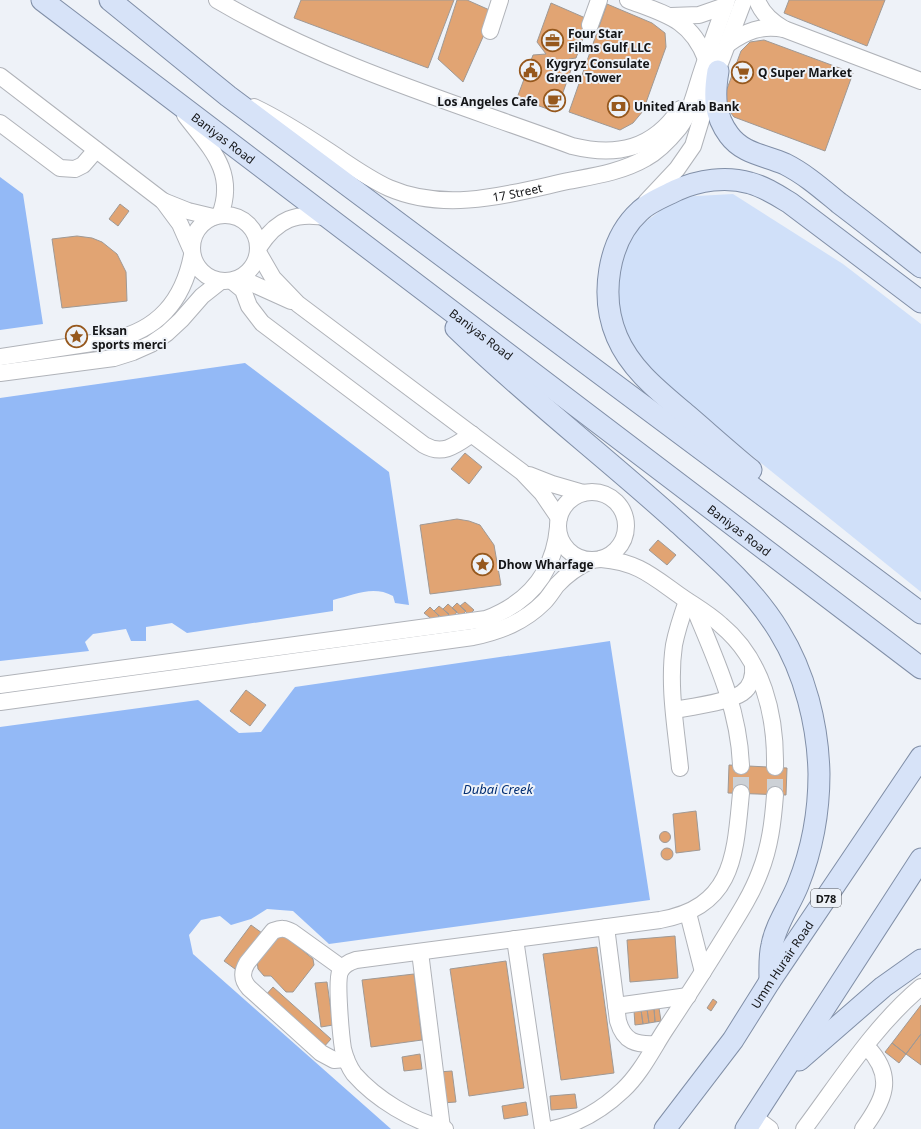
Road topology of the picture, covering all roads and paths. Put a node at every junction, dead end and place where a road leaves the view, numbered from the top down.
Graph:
1 (42, 0) edge
2 (110, 0) edge
3 (500, 0) edge
4 (599, 0) edge
5 (628, 0) edge
6 (744, 0) edge
7 (757, 0) edge
8 (223, 1) edge
9 (726, 3) edge
10 (671, 16) junction
11 (590, 25) dead end
12 (784, 29) junction
13 (490, 31) dead end
14 (728, 44) junction
15 (708, 68) junction
16 (0, 76) edge
17 (921, 81) edge
18 (228, 96) junction
19 (176, 102) junction
20 (0, 124) edge
21 (96, 150) junction
22 (163, 201) junction
23 (640, 210) junction
24 (217, 216) junction
25 (329, 218) junction
26 (259, 249) junction
27 (191, 252) junction
28 (921, 267) edge
29 (409, 278) junction
30 (231, 280) junction
31 (921, 302) edge
32 (298, 304) junction
33 (0, 357) edge
34 (0, 373) edge
35 (472, 434) junction
36 (522, 472) junction
37 (583, 493) junction
38 (558, 523) junction
39 (625, 534) junction
40 (596, 559) junction
41 (642, 569) junction
42 (890, 590) junction
43 (690, 603) junction
44 (921, 612) edge
45 (239, 653) junction
46 (753, 665) junction
47 (921, 668) edge
48 (241, 669) junction
49 (0, 685) edge
50 (731, 698) junction
51 (0, 702) edge
52 (674, 710) junction
53 (921, 757) edge
54 (741, 766) tunnel mouth
55 (775, 767) tunnel mouth
56 (680, 768) dead end
57 (741, 793) tunnel mouth
58 (775, 795) tunnel mouth
59 (921, 859) edge
60 (688, 913) junction
61 (606, 927) junction
62 (515, 939) junction
63 (420, 952) junction
64 (921, 960) edge
65 (342, 968) junction
66 (703, 972) junction
67 (770, 981) junction
68 (921, 988) edge
69 (688, 996) junction
70 (616, 1006) junction
71 (656, 1044) junction
72 (866, 1047) junction
73 (346, 1059) junction
74 (781, 1075) junction
75 (757, 1125) edge
76 (444, 1129) edge
77 (543, 1129) edge
78 (553, 1129) edge
79 (665, 1129) edge
80 (804, 1129) edge
81 (863, 1129) edge

1 - 19 main road, Baniyas Road
2 - 18 main road
3 - 13 street
4 - 11 street
5 - 10 street
6 - 14 street, 17 Street
7 - 12 street
8 - 15 street
9 - 10 street
9 - 15 street, 17 Street
10 - 15 street
12 - 14 street
12 - 17 street
14 - 15 street, 17 Street
15 - 18 street, 17 Street
15 - 23 street, 17 Street
15 - 28 main road
16 - 21 street
18 - 42 main road
19 - 24 street
19 - 25 main road, Baniyas Road
20 - 21 street
21 - 22 street
22 - 24 street
22 - 27 street
23 - 31 main road
23 - 42 main road
24 - 26 street
24 - 27 street
25 - 26 street
25 - 29 main road, Baniyas Road
26 - 30 street
26 - 32 street
27 - 30 street
27 - 33 street
29 - 47 main road, Baniyas Road
29 - 67 main road
30 - 32 street
30 - 34 street
30 - 35 street
32 - 35 street
35 - 36 street
36 - 37 street
36 - 38 street
37 - 38 street
37 - 39 street
38 - 40 street
38 - 45 street
39 - 40 street
39 - 41 street
40 - 41 street
40 - 48 street
41 - 43 street
42 - 44 main road
43 - 46 street
43 - 50 street
43 - 52 street
45 - 48 street
45 - 49 street
46 - 50 street
46 - 55 street
48 - 51 street
50 - 52 street
50 - 54 street
52 - 56 street
53 - 67 main road, Umm Hurair Road / D78
57 - 60 street
58 - 66 street
59 - 74 main road
60 - 61 street
60 - 66 street
61 - 62 street
61 - 70 street
62 - 63 street
62 - 77 street
63 - 65 street
63 - 76 street
64 - 74 main road
65 - 73 street
65 - 73 street
66 - 69 street
67 - 79 main road, Umm Hurair Road / D78
68 - 72 street
69 - 70 street
69 - 71 street
70 - 71 street
71 - 78 street
72 - 80 street
72 - 81 street
73 - 76 street
74 - 75 main road

